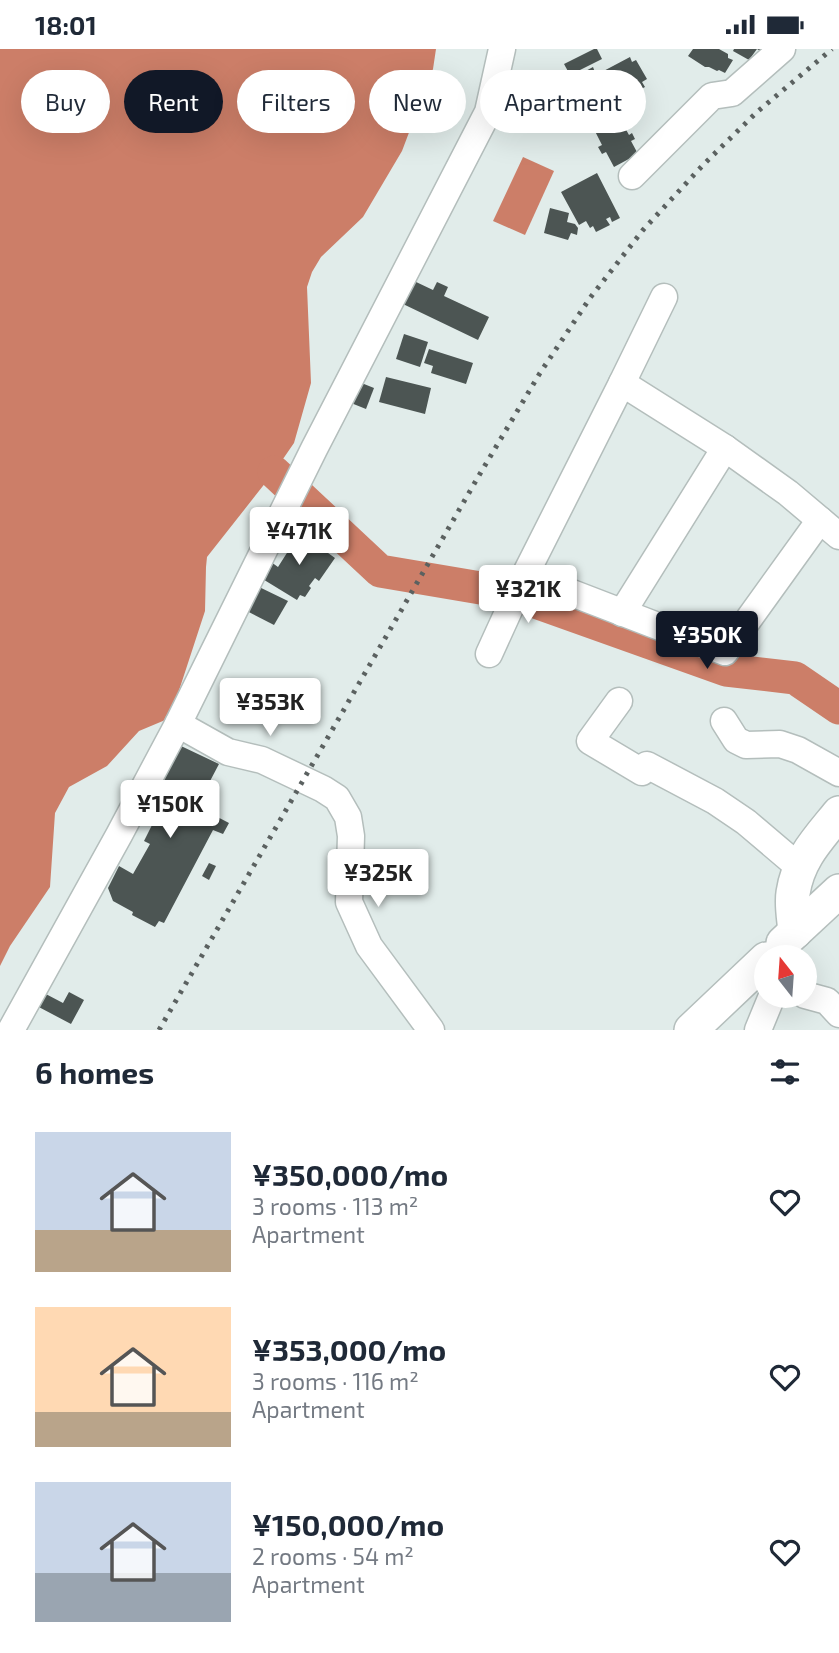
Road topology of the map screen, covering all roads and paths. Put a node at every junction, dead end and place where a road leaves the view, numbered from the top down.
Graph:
1 (502, 49) edge
2 (782, 49) edge
3 (632, 176) dead end
4 (664, 297) dead end
5 (622, 383) junction
6 (725, 448) junction
7 (829, 528) edge
8 (526, 575) junction
9 (622, 613) junction
10 (489, 654) dead end
11 (619, 701) dead end
12 (724, 721) dead end
13 (178, 723) junction
14 (839, 773) edge
15 (839, 813) edge
16 (799, 867) junction
17 (839, 891) edge
18 (795, 932) junction
19 (783, 945) edge
20 (754, 974) edge
21 (817, 999) edge
22 (767, 1008) edge
23 (839, 1014) edge
24 (11, 1030) edge
25 (430, 1030) edge
26 (691, 1030) edge
27 (758, 1030) edge

1 - 13 street
2 - 3 street
4 - 5 street
5 - 6 street
5 - 8 street
6 - 7 street
6 - 9 street
7 - 9 street
8 - 9 street
8 - 10 street
11 - 16 street
12 - 14 street
13 - 24 street
13 - 25 street
15 - 16 main road
16 - 18 main road
17 - 18 main road
18 - 19 main road
20 - 26 main road
21 - 23 street
22 - 27 street

